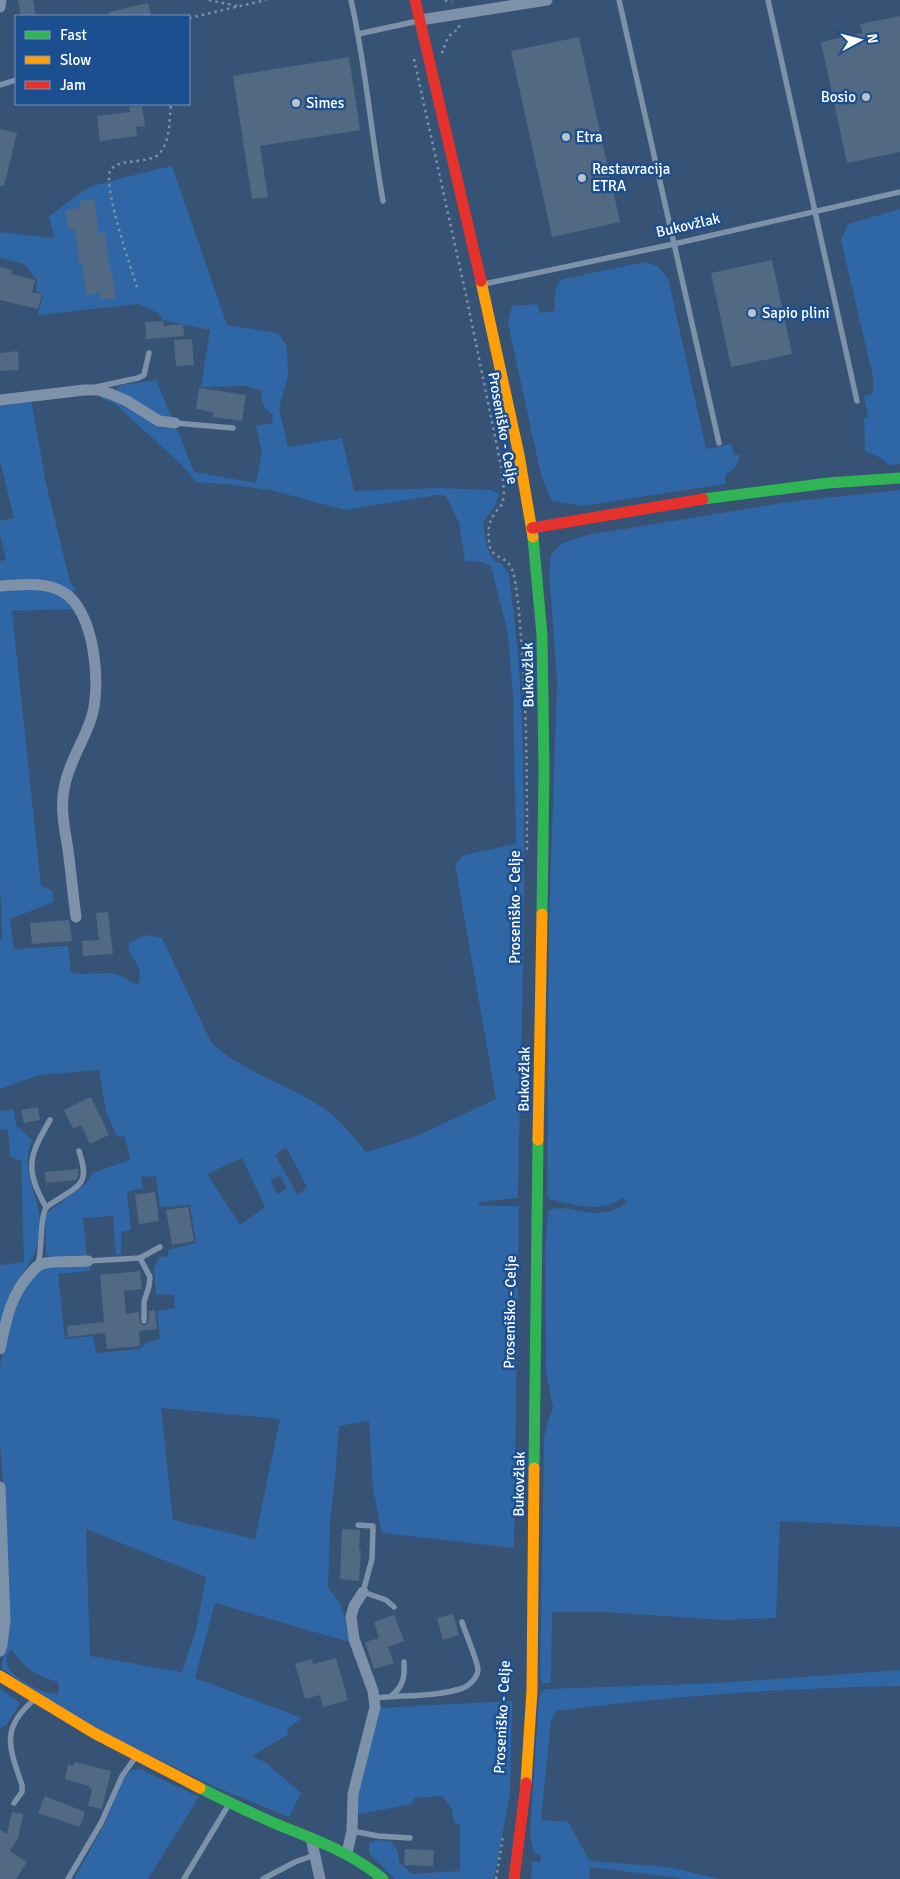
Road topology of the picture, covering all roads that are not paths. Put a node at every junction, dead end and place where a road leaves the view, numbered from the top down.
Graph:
1 (1, 0) edge
2 (350, 0) edge
3 (415, 0) edge
4 (547, 0) edge
5 (619, 0) edge
6 (768, 0) edge
7 (0, 7) edge
8 (420, 20) junction
9 (358, 34) junction
10 (15, 80) edge
11 (0, 85) edge
12 (900, 192) edge
13 (382, 202) dead end
14 (816, 211) junction
15 (674, 244) junction
16 (482, 285) junction
17 (150, 353) dead end
18 (84, 390) junction
19 (0, 400) edge
20 (857, 401) dead end
21 (175, 424) joint
22 (233, 428) dead end
23 (719, 443) dead end
24 (900, 478) edge
25 (532, 528) junction
26 (0, 586) edge
27 (76, 917) dead end
28 (50, 1120) dead end
29 (79, 1151) dead end
30 (46, 1207) junction
31 (160, 1247) dead end
32 (140, 1258) junction
33 (88, 1261) joint
34 (37, 1266) junction
35 (144, 1320) dead end
36 (0, 1349) edge
37 (0, 1487) edge
38 (358, 1525) dead end
39 (362, 1592) junction
40 (394, 1607) dead end
41 (462, 1622) dead end
42 (0, 1651) edge
43 (404, 1662) dead end
44 (0, 1676) edge
45 (391, 1696) junction
46 (374, 1698) junction
47 (35, 1699) junction
48 (136, 1756) junction
49 (230, 1802) junction
50 (14, 1803) dead end
51 (352, 1831) junction
52 (311, 1838) junction
53 (410, 1838) dead end
54 (346, 1853) junction
55 (315, 1855) junction
56 (68, 1879) edge
57 (184, 1879) edge
58 (263, 1879) edge
59 (320, 1879) edge
60 (383, 1879) edge
61 (514, 1879) edge

1 - 7 street
2 - 9 lane
3 - 8 main road, Bukovžlak
4 - 8 street
5 - 15 lane
6 - 14 lane
8 - 9 lane
8 - 16 main road, Bukovžlak
9 - 13 lane
10 - 11 lane
12 - 14 lane, Bukovžlak
14 - 15 lane, Bukovžlak
14 - 20 lane
15 - 16 lane, Bukovžlak
15 - 23 lane
16 - 25 main road, Bukovžlak
17 - 18 lane
18 - 19 street
18 - 21 street
21 - 22 lane
24 - 25 main road
25 - 61 main road, Bukovžlak
26 - 27 street
28 - 30 lane
29 - 30 lane
30 - 34 lane
31 - 32 lane
32 - 33 lane
32 - 35 lane
33 - 34 street
34 - 36 street
37 - 42 street
38 - 39 lane
39 - 40 lane
39 - 46 street
41 - 45 lane
43 - 45 lane
44 - 47 main road
45 - 46 lane
46 - 51 street
47 - 48 main road
47 - 50 lane
48 - 49 main road
48 - 56 lane
49 - 52 main road
49 - 57 lane
51 - 53 lane
51 - 54 street
52 - 54 main road
52 - 55 street
54 - 60 main road
55 - 58 lane
55 - 59 street

